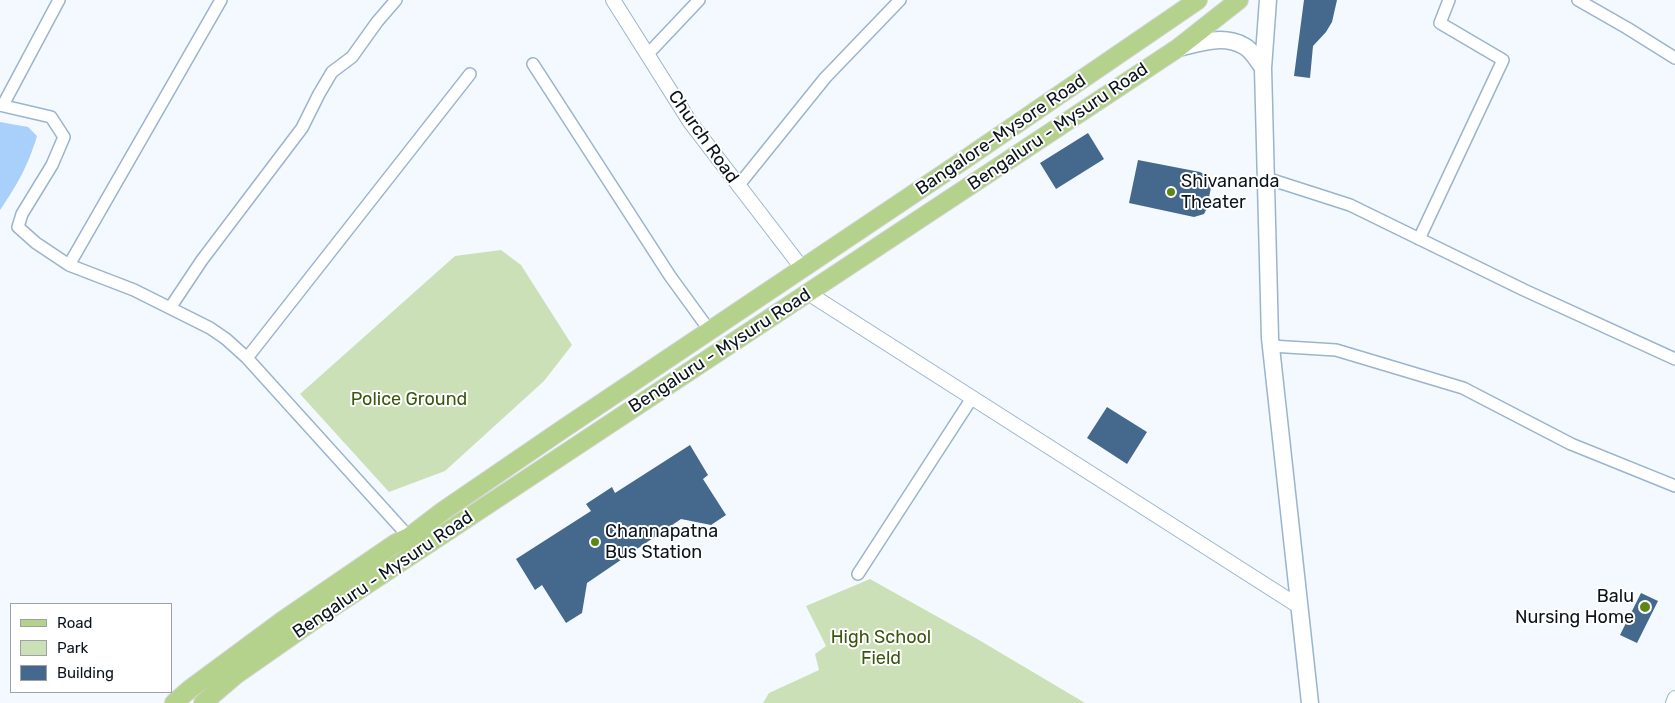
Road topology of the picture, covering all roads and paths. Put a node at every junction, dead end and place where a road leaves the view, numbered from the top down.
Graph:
1 (59, 0) edge
2 (221, 0) edge
3 (396, 0) edge
4 (613, 0) edge
5 (699, 0) edge
6 (899, 0) edge
7 (1198, 0) edge
8 (1239, 0) edge
9 (1268, 0) edge
10 (1449, 0) edge
11 (1578, 0) edge
12 (1178, 48) junction
13 (647, 55) junction
14 (1675, 58) edge
15 (533, 64) dead end
16 (1263, 68) junction
17 (470, 74) dead end
18 (2, 105) edge
19 (1266, 178) junction
20 (738, 186) junction
21 (1419, 239) junction
22 (69, 265) junction
23 (802, 268) junction
24 (808, 293) junction
25 (170, 308) junction
26 (710, 331) junction
27 (1271, 346) junction
28 (248, 358) junction
29 (1675, 358) edge
30 (660, 364) junction
31 (673, 382) junction
32 (972, 398) junction
33 (1675, 486) edge
34 (443, 511) junction
35 (454, 526) junction
36 (409, 537) junction
37 (858, 574) dead end
38 (1300, 607) junction
39 (1675, 698) edge
40 (174, 703) edge
41 (203, 703) edge
42 (1310, 703) edge
43 (1673, 703) edge

1 - 18 street
2 - 22 street
3 - 25 street
4 - 13 street, Church Road
5 - 13 street
6 - 20 street
7 - 23 main road, Bangalore-Mysore Road
8 - 12 main road, Bengaluru - Mysuru Road
9 - 16 main road
10 - 21 street
11 - 14 street
12 - 16 main road
12 - 24 main road, Bengaluru - Mysuru Road
13 - 20 street, Church Road
15 - 26 street
16 - 19 main road
17 - 28 street
18 - 22 street
19 - 21 street
19 - 27 main road
20 - 23 street, Church Road
21 - 29 street
22 - 25 street
23 - 26 main road, Bengaluru - Mysuru Road
24 - 31 main road, Bengaluru - Mysuru Road
24 - 32 street
25 - 28 street
26 - 30 main road, Bengaluru - Mysuru Road
27 - 33 street
27 - 38 main road
28 - 36 street
30 - 31 main road
30 - 34 main road, Bengaluru - Mysuru Road
31 - 35 main road, Bengaluru - Mysuru Road
32 - 37 street
32 - 38 street
34 - 35 main road
34 - 36 main road, Bengaluru - Mysuru Road
35 - 41 main road, Bengaluru - Mysuru Road
36 - 40 main road, Bengaluru - Mysuru Road
38 - 42 main road
39 - 43 street

